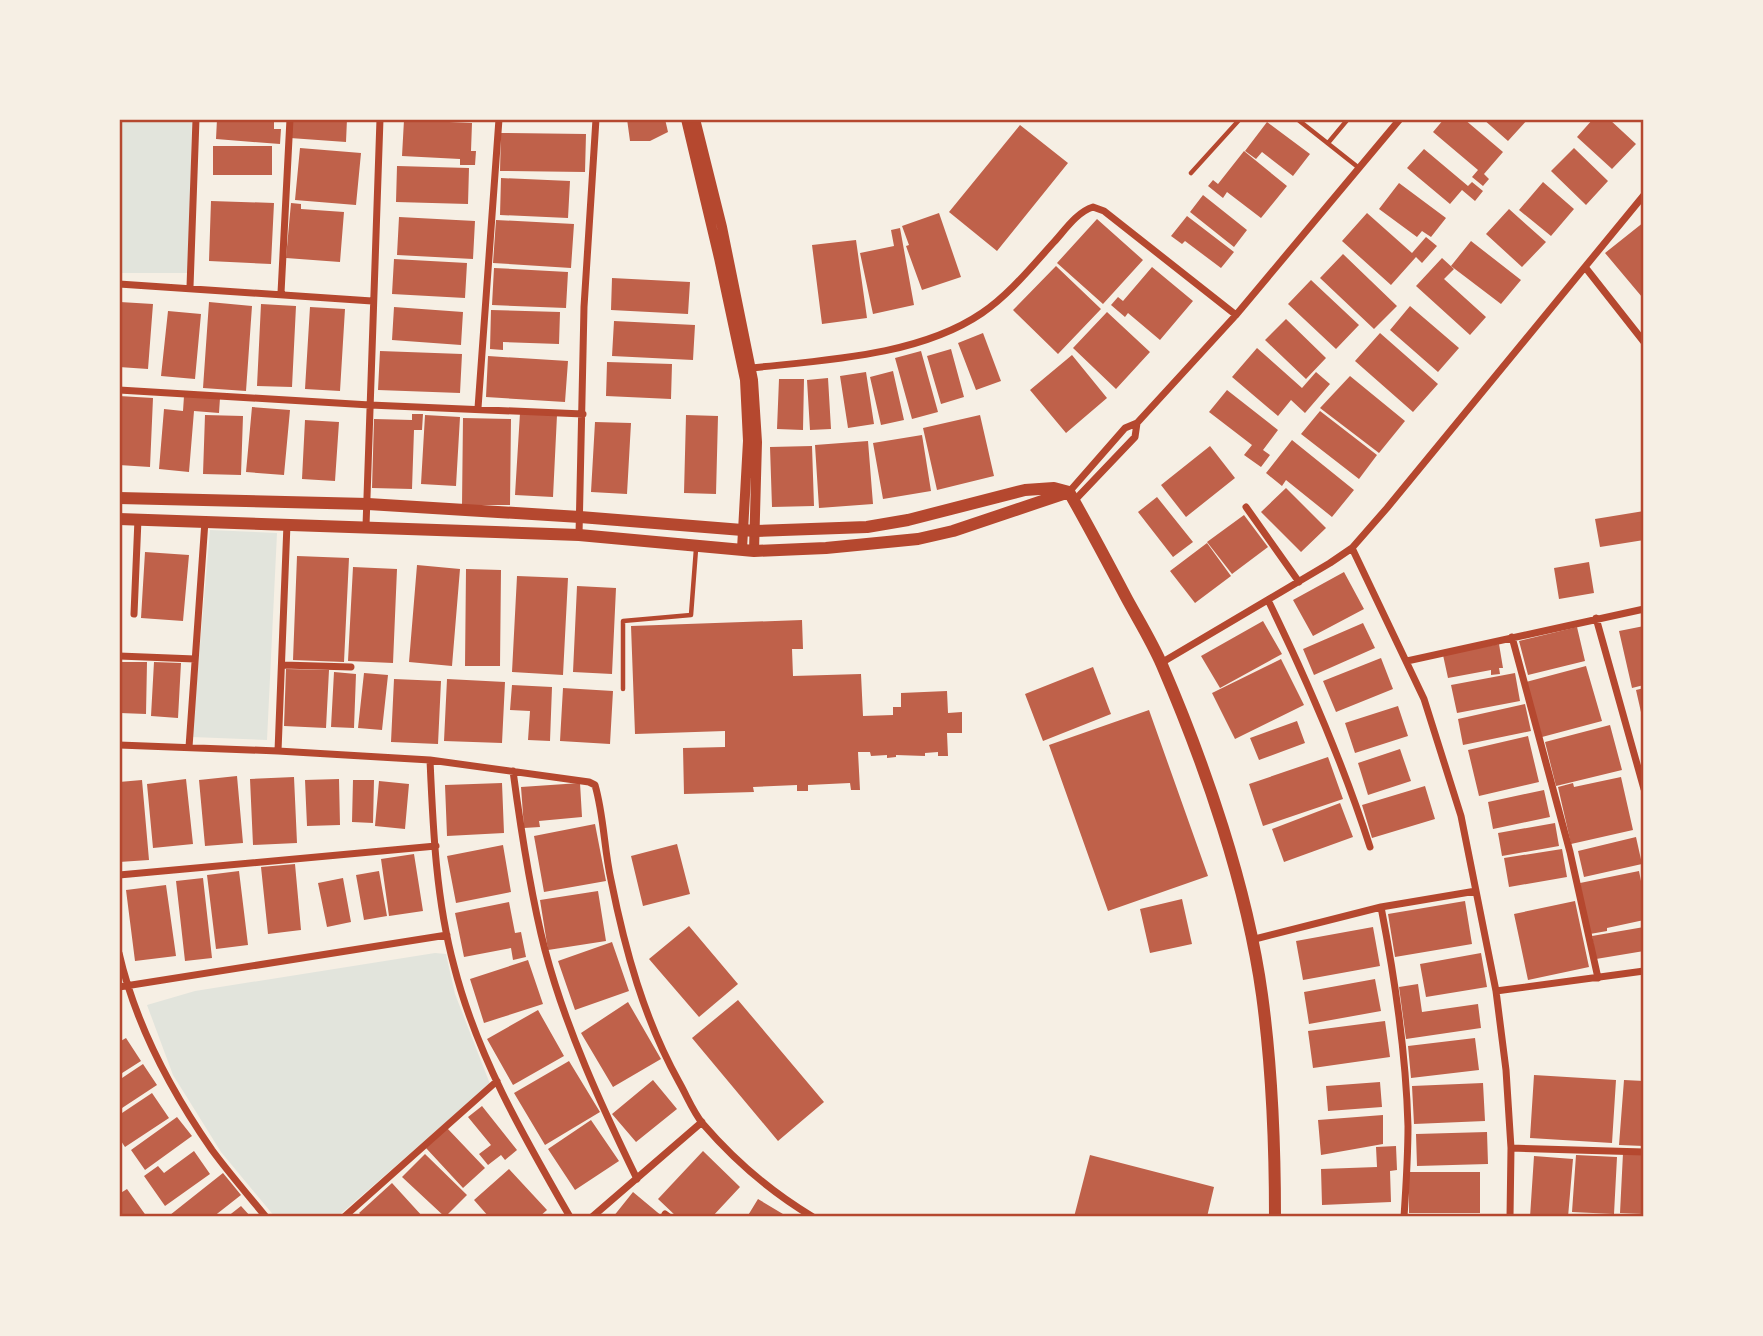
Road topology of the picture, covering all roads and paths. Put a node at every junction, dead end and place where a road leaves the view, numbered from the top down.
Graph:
1 (196, 119) edge
2 (289, 119) edge
3 (380, 119) edge
4 (499, 119) edge
5 (596, 119) edge
6 (686, 119) edge
7 (695, 119) edge
8 (1240, 119) edge
9 (1297, 119) edge
10 (1348, 119) edge
11 (1400, 119) edge
12 (1328, 143) junction
13 (1359, 168) junction
14 (1191, 173) dead end
15 (1644, 195) edge
16 (1585, 267) junction
17 (119, 284) edge
18 (190, 287) junction
19 (281, 293) junction
20 (372, 301) junction
21 (1236, 314) junction
22 (1644, 342) edge
23 (751, 368) junction
24 (119, 390) edge
25 (370, 405) junction
26 (478, 408) junction
27 (583, 414) junction
28 (1137, 423) junction
29 (1072, 496) junction
30 (119, 499) edge
31 (368, 504) junction
32 (1246, 507) dead end
33 (580, 517) junction
34 (119, 519) edge
35 (138, 519) junction
36 (205, 521) junction
37 (287, 524) junction
38 (366, 526) junction
39 (749, 531) junction
40 (579, 535) junction
41 (696, 545) junction
42 (1352, 548) junction
43 (748, 550) junction
44 (1299, 582) junction
45 (1268, 600) junction
46 (1644, 609) edge
47 (134, 614) dead end
48 (1596, 618) junction
49 (1512, 637) junction
50 (119, 656) edge
51 (195, 659) junction
52 (1407, 661) junction
53 (1161, 663) junction
54 (283, 665) junction
55 (351, 667) dead end
56 (622, 689) dead end
57 (119, 746) edge
58 (189, 747) junction
59 (278, 751) junction
60 (430, 760) junction
61 (513, 771) junction
62 (1644, 789) edge
63 (436, 846) junction
64 (1370, 847) dead end
65 (119, 875) edge
66 (1476, 891) junction
67 (1381, 907) junction
68 (447, 935) junction
69 (1251, 940) junction
70 (119, 953) edge
71 (1644, 971) edge
72 (1598, 978) junction
73 (128, 985) junction
74 (119, 987) edge
75 (1496, 991) junction
76 (497, 1081) junction
77 (702, 1122) junction
78 (1511, 1148) junction
79 (1644, 1152) edge
80 (637, 1179) junction
81 (266, 1217) edge
82 (344, 1217) edge
83 (570, 1217) edge
84 (592, 1217) edge
85 (813, 1217) edge
86 (1275, 1217) edge
87 (1404, 1217) edge
88 (1510, 1217) edge

1 - 18 street
2 - 19 street
3 - 20 street
4 - 26 street
5 - 27 street
6 - 39 street
7 - 23 street
8 - 14 lane
9 - 12 lane
10 - 12 lane
11 - 13 street
12 - 13 lane
13 - 21 street
15 - 16 street
16 - 22 street
16 - 42 street
17 - 18 street
18 - 19 street
19 - 20 street
20 - 25 street
21 - 23 street
21 - 28 street
23 - 39 street
24 - 25 street
25 - 26 street
25 - 31 street
26 - 27 street
27 - 33 street
28 - 29 street
28 - 29 street
29 - 39 main road
29 - 43 main road
29 - 53 main road
30 - 31 main road
31 - 33 main road
31 - 38 street
32 - 44 street
33 - 39 main road
33 - 40 street
34 - 35 main road
35 - 36 main road
35 - 47 street
36 - 37 main road
36 - 51 street
37 - 38 main road
37 - 54 street
38 - 40 main road
39 - 43 street
40 - 41 main road
41 - 43 main road
41 - 56 lane
42 - 44 street
42 - 52 street
44 - 45 street
45 - 53 street
45 - 64 street
46 - 48 street
48 - 49 street
48 - 62 street
49 - 52 street
49 - 72 street
50 - 51 street
51 - 58 street
52 - 66 street
53 - 69 main road
54 - 55 street
54 - 59 street
57 - 58 street
58 - 59 street
59 - 60 street
60 - 61 street
60 - 63 street
61 - 77 street
61 - 80 street
63 - 65 street
63 - 68 street
66 - 67 street
66 - 75 street
67 - 69 street
67 - 87 street
68 - 73 street
68 - 76 street
69 - 86 main road
70 - 73 street
71 - 72 street
72 - 75 street
73 - 74 street
73 - 81 street
75 - 78 street
76 - 82 street
76 - 83 street
77 - 80 street
77 - 85 street
78 - 79 street
78 - 88 street
80 - 84 street

